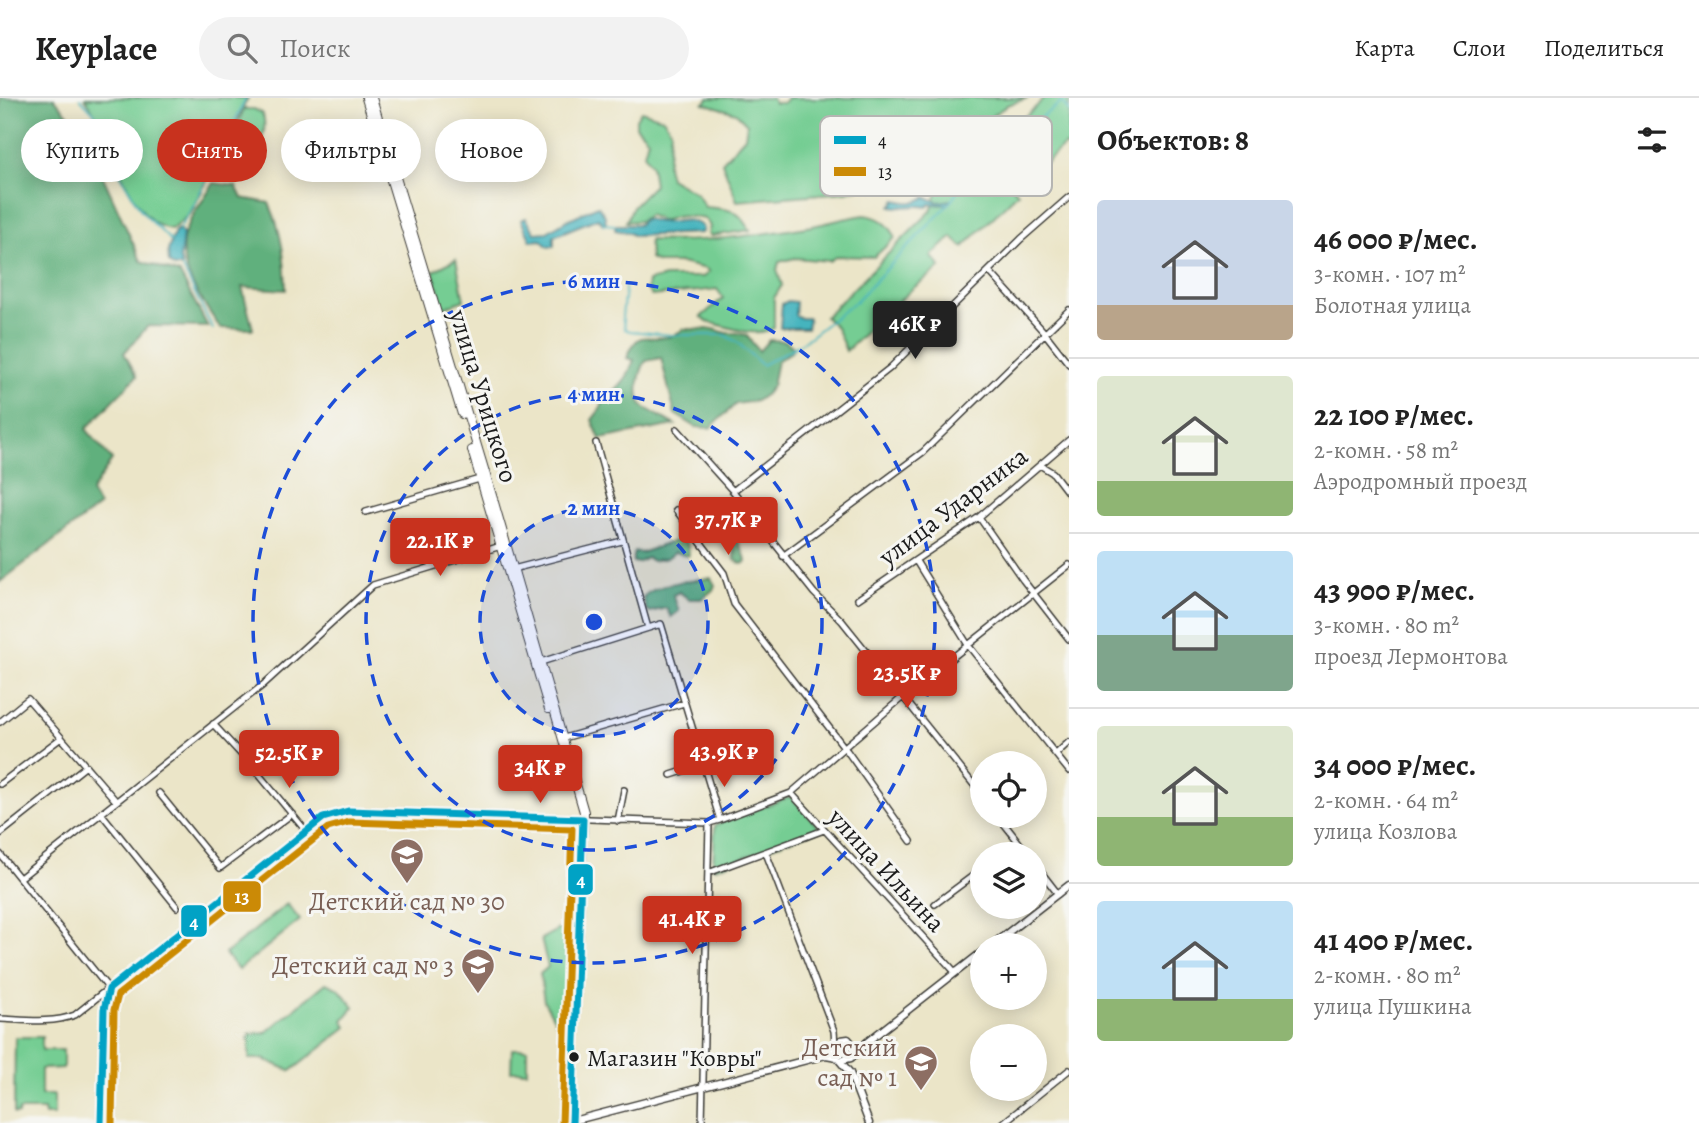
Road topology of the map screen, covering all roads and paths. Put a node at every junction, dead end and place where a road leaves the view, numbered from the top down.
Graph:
1 (366, 98) edge
2 (372, 98) edge
3 (1069, 197) edge
4 (420, 269) junction
5 (989, 271) junction
6 (1069, 310) edge
7 (1044, 332) junction
8 (1069, 364) edge
9 (677, 429) dead end
10 (1069, 440) edge
11 (596, 443) dead end
12 (1040, 465) junction
13 (483, 478) junction
14 (733, 491) junction
15 (1069, 494) edge
16 (676, 510) dead end
17 (366, 512) dead end
18 (979, 517) junction
19 (622, 541) junction
20 (500, 546) junction
21 (783, 556) junction
22 (916, 561) junction
23 (1069, 565) edge
24 (511, 569) junction
25 (1034, 593) junction
26 (858, 599) dead end
27 (648, 628) junction
28 (1069, 639) edge
29 (968, 645) junction
30 (541, 662) junction
31 (904, 696) junction
32 (684, 703) junction
33 (0, 722) edge
34 (213, 724) junction
35 (61, 738) junction
36 (564, 738) junction
37 (1069, 742) edge
38 (843, 748) junction
39 (1056, 754) junction
40 (702, 765) junction
41 (86, 766) junction
42 (1069, 771) edge
43 (671, 775) dead end
44 (970, 780) edge
45 (0, 784) edge
46 (624, 790) dead end
47 (159, 793) dead end
48 (791, 793) junction
49 (116, 801) junction
50 (101, 813) junction
51 (292, 814) junction
52 (583, 819) junction
53 (720, 820) junction
54 (618, 821) junction
55 (709, 823) junction
56 (1007, 828) edge
57 (824, 830) junction
58 (306, 831) junction
59 (0, 834) edge
60 (911, 841) dead end
61 (1018, 842) edge
62 (766, 853) junction
63 (0, 854) edge
64 (708, 873) junction
65 (20, 878) junction
66 (970, 878) edge
67 (1047, 880) edge
68 (1069, 886) edge
69 (1058, 894) junction
70 (935, 904) dead end
71 (177, 907) dead end
72 (1008, 933) edge
73 (970, 961) edge
74 (955, 972) junction
75 (109, 989) junction
76 (0, 1019) edge
77 (834, 1031) junction
78 (847, 1040) junction
79 (867, 1042) junction
80 (835, 1046) junction
81 (825, 1055) junction
82 (852, 1057) junction
83 (839, 1058) junction
84 (1069, 1070) edge
85 (850, 1073) junction
86 (703, 1086) junction
87 (570, 1122) edge
88 (101, 1123) edge
89 (702, 1123) edge
90 (869, 1123) edge
91 (1003, 1123) edge

1 - 4 highway
2 - 4 highway
3 - 5 street
4 - 13 highway, улица Урицкого
5 - 7 street
5 - 14 street
6 - 7 street
7 - 8 street
7 - 21 street
9 - 14 street
10 - 12 street, улица Ударника
11 - 19 street
12 - 15 street
12 - 18 street, улица Ударника
13 - 17 street
13 - 20 highway, улица Урицкого
13 - 24 highway, улица Урицкого
14 - 21 street
16 - 38 street
18 - 22 street, улица Ударника
18 - 25 street
19 - 24 street
19 - 27 street
20 - 24 highway, улица Урицкого
20 - 34 street
21 - 31 street
22 - 26 street, улица Ударника
22 - 29 street
23 - 25 street
24 - 30 highway, улица Урицкого
24 - 52 highway, улица Урицкого
25 - 28 street
25 - 29 street
27 - 30 street
27 - 32 street
29 - 31 street
29 - 39 street
30 - 36 highway, улица Урицкого
31 - 38 street
31 - 44 street
32 - 36 street
32 - 40 street
33 - 35 street
34 - 49 street
34 - 51 street
35 - 41 street
35 - 45 street
36 - 52 highway, улица Урицкого
37 - 39 street
38 - 48 street
38 - 60 street
39 - 42 street
40 - 43 street
40 - 53 street
41 - 49 street
41 - 59 street
46 - 54 street
47 - 51 street
48 - 53 street
48 - 57 street, улица Ильина
49 - 50 street
50 - 65 street
50 - 71 street
51 - 58 street
52 - 54 street
52 - 58 street
52 - 87 highway, улица Урицкого
53 - 55 street
54 - 55 street
55 - 64 street
56 - 61 street
57 - 62 street
57 - 74 street, улица Ильина
58 - 75 street
62 - 64 street
62 - 77 street
63 - 65 street
64 - 86 street
65 - 75 street
66 - 70 street
67 - 69 street
68 - 69 street
69 - 72 street
73 - 74 street
74 - 79 street
75 - 76 street
75 - 88 street
77 - 78 street
77 - 80 street
78 - 79 street
78 - 80 street
78 - 82 street
79 - 82 street
80 - 81 street
80 - 83 street
81 - 83 street
81 - 86 street
82 - 83 street
82 - 85 street
83 - 85 street
84 - 91 street
85 - 90 street
86 - 87 street
86 - 89 street

